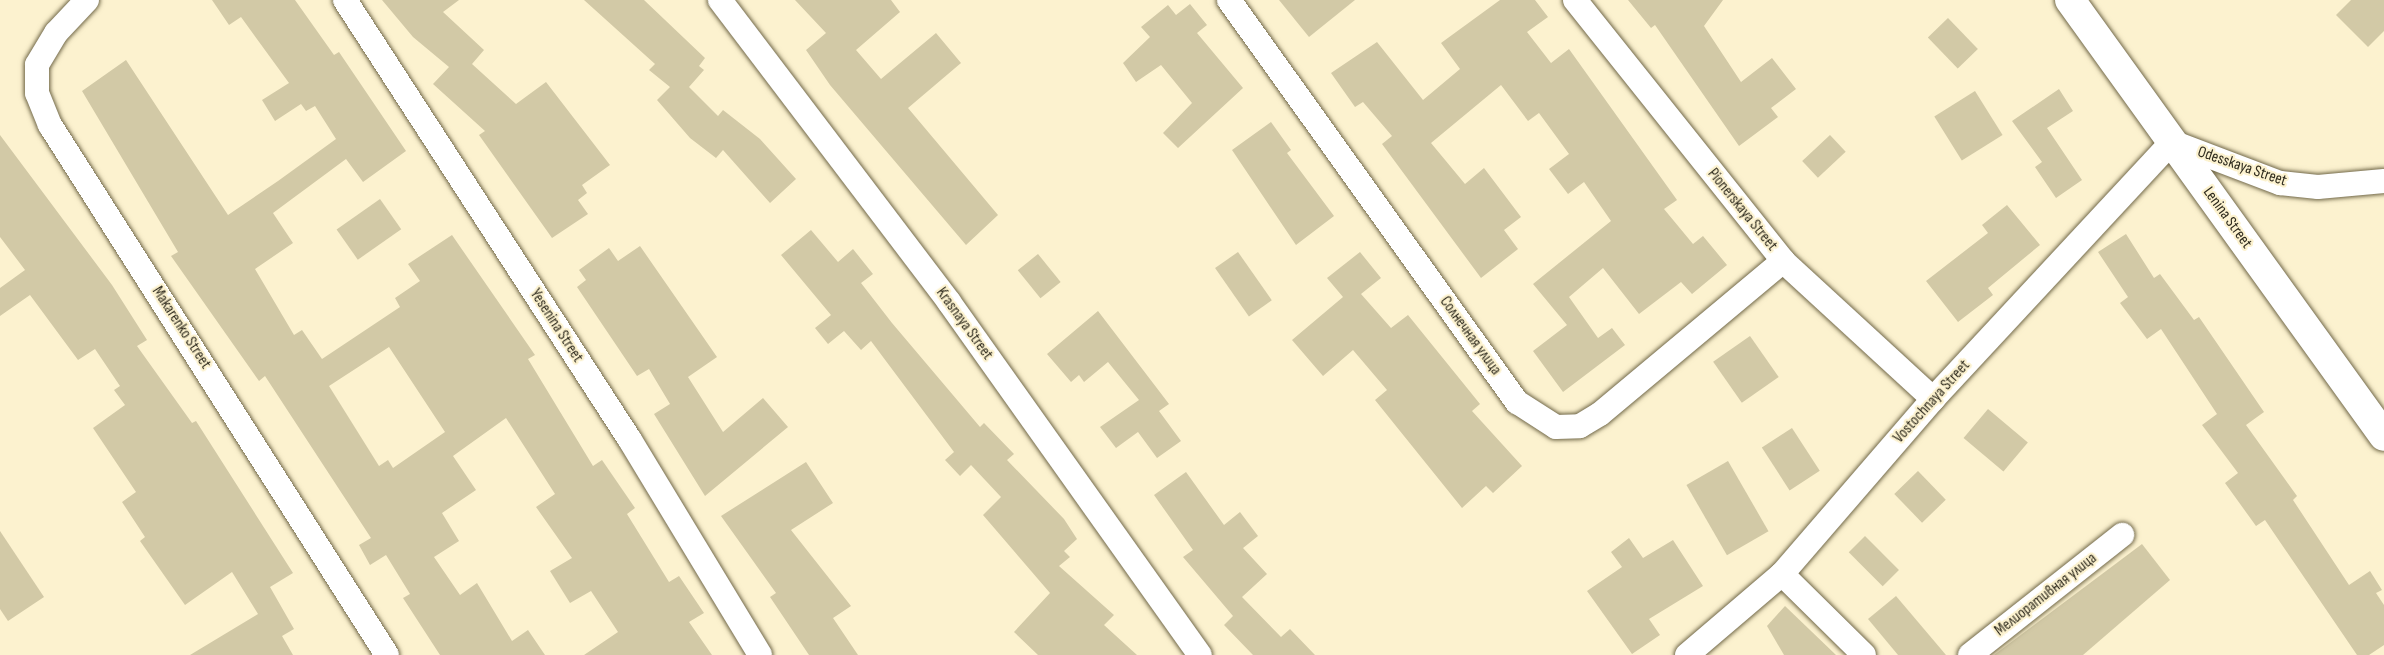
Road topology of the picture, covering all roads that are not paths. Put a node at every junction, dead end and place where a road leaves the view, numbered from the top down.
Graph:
1 (87, 0) edge
2 (345, 0) edge
3 (720, 0) edge
4 (1229, 0) edge
5 (1575, 0) edge
6 (2070, 0) edge
7 (2172, 142) junction
8 (2384, 181) edge
9 (1783, 261) junction
10 (1933, 399) junction
11 (2384, 436) edge
12 (2122, 535) dead end
13 (1782, 574) junction
14 (387, 655) edge
15 (760, 655) edge
16 (1200, 655) edge
17 (1687, 655) edge
18 (1864, 655) edge
19 (1970, 655) edge

1 - 14 street, Makarenko Street
2 - 15 street, Yesenina Street
3 - 16 street, Krasnaya Street
4 - 9 street, Солнечная улица
5 - 9 street, Pionerskaya Street
6 - 7 street, Lenina Street
7 - 8 street, Odesskaya Street
7 - 10 street, Vostochnaya Street
7 - 11 street, Lenina Street
9 - 10 street, Pionerskaya Street
10 - 13 street, Vostochnaya Street
12 - 19 street, Мелиоративная улица
13 - 17 street, Vostochnaya Street
13 - 18 street

